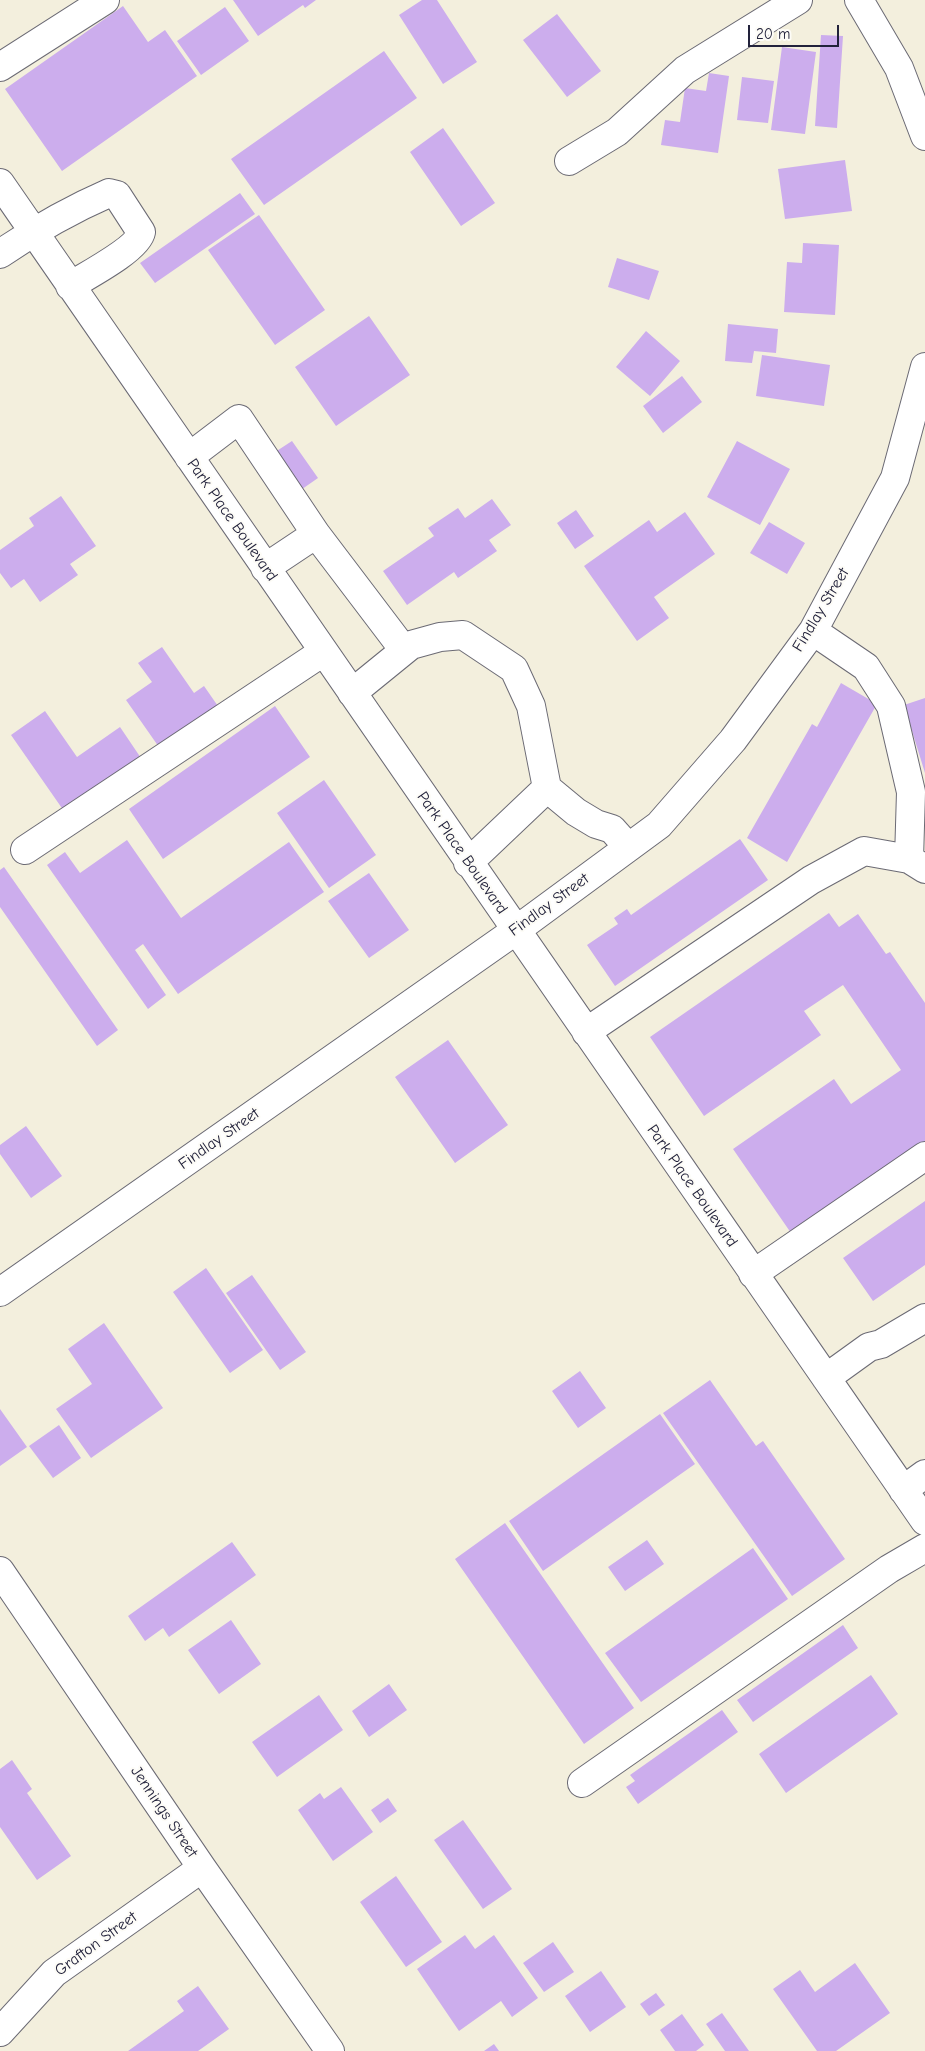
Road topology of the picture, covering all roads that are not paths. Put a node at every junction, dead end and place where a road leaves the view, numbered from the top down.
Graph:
1 (105, 0) edge
2 (798, 0) edge
3 (859, 0) edge
4 (0, 67) edge
5 (925, 136) edge
6 (569, 161) dead end
7 (0, 183) edge
8 (33, 231) junction
9 (0, 254) edge
10 (70, 286) junction
11 (925, 367) edge
12 (189, 457) junction
13 (316, 534) junction
14 (265, 568) junction
15 (813, 631) junction
16 (404, 650) junction
17 (323, 652) junction
18 (352, 694) junction
19 (547, 788) junction
20 (628, 847) junction
21 (24, 850) dead end
22 (468, 863) junction
23 (917, 864) edge
24 (515, 930) junction
25 (586, 1032) junction
26 (925, 1156) edge
27 (753, 1274) junction
28 (0, 1292) edge
29 (925, 1318) edge
30 (826, 1378) junction
31 (925, 1474) edge
32 (903, 1490) junction
33 (925, 1521) edge
34 (925, 1548) edge
35 (0, 1571) edge
36 (582, 1784) dead end
37 (202, 1868) junction
38 (0, 2032) edge
39 (330, 2051) edge

1 - 4 street
2 - 6 street
3 - 5 street
7 - 8 street, Park Place Boulevard
8 - 9 street
8 - 10 street, Park Place Boulevard
8 - 10 street
10 - 12 street, Park Place Boulevard
11 - 15 street, Findlay Street
12 - 13 street
12 - 14 street, Park Place Boulevard
13 - 14 street
13 - 16 street
14 - 17 street, Park Place Boulevard
15 - 20 street, Findlay Street
15 - 23 street
16 - 18 street
16 - 19 street
17 - 18 street, Park Place Boulevard
17 - 21 street
18 - 22 street, Park Place Boulevard
19 - 20 street
19 - 22 street
20 - 24 street, Findlay Street
22 - 24 street, Park Place Boulevard
23 - 25 street
24 - 25 street, Park Place Boulevard
24 - 28 street, Findlay Street
25 - 27 street, Park Place Boulevard
26 - 27 street
27 - 30 street, Park Place Boulevard
29 - 30 street
30 - 32 street, Park Place Boulevard
31 - 32 street
32 - 33 street, Park Place Boulevard
34 - 36 street
35 - 37 street, Jennings Street
37 - 38 street, Grafton Street
37 - 39 street, Jennings Street

